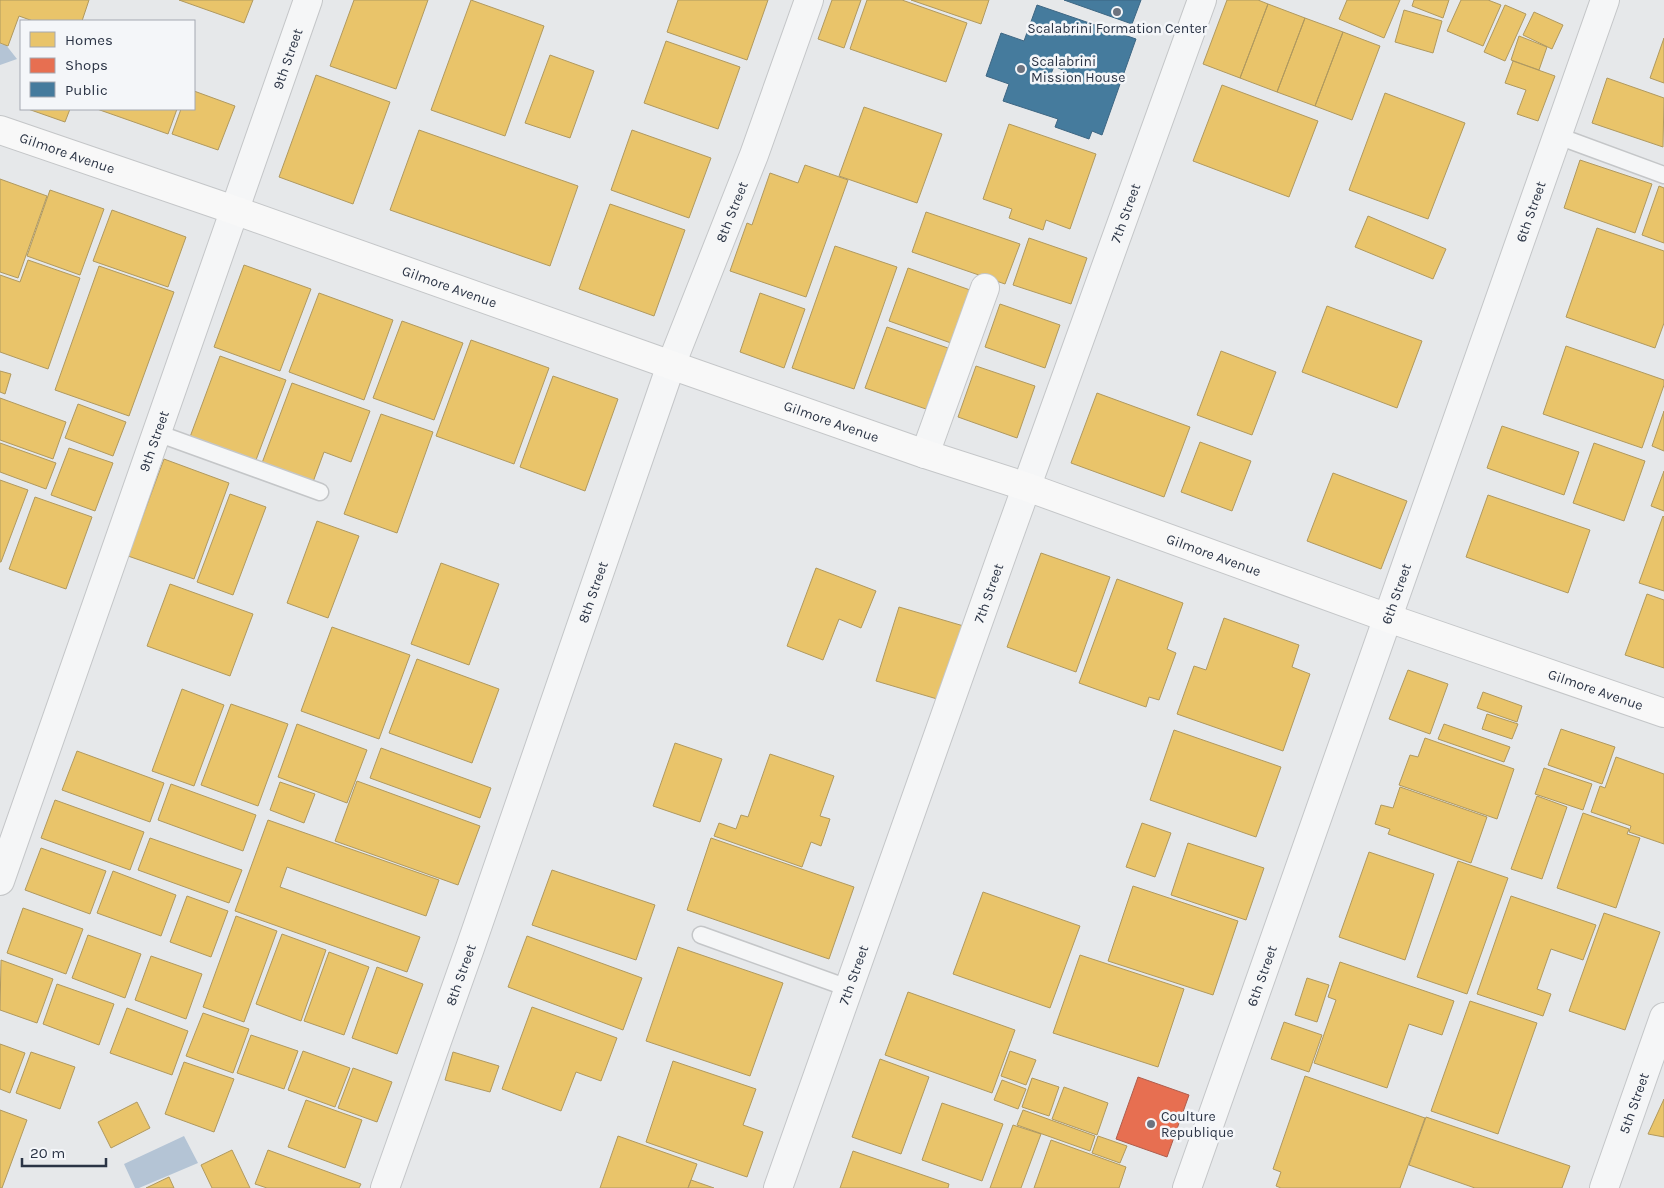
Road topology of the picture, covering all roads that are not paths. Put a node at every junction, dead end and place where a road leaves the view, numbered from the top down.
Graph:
1 (308, 0) edge
2 (809, 0) edge
3 (1202, 0) edge
4 (1606, 0) edge
5 (0, 130) edge
6 (1558, 136) junction
7 (1664, 175) edge
8 (234, 210) junction
9 (985, 288) dead end
10 (671, 366) junction
11 (157, 433) junction
12 (925, 454) junction
13 (1027, 487) junction
14 (320, 492) dead end
15 (1388, 618) junction
16 (1664, 713) edge
17 (0, 881) edge
18 (701, 934) dead end
19 (848, 988) junction
20 (1664, 1017) edge
21 (385, 1188) edge
22 (778, 1188) edge
23 (1187, 1188) edge
24 (1604, 1188) edge

1 - 8 street, 9th Street
2 - 10 street, 8th Street
3 - 13 street, 7th Street
4 - 6 street, 6th Street
5 - 8 main road, Gilmore Avenue
6 - 7 lane
6 - 15 street, 6th Street
8 - 10 main road, Gilmore Avenue
8 - 11 street, 9th Street
9 - 12 street
10 - 12 main road, Gilmore Avenue
10 - 21 street, 8th Street
11 - 14 lane
11 - 17 street, 9th Street
12 - 13 main road, Gilmore Avenue
13 - 15 main road, Gilmore Avenue
13 - 19 street, 7th Street
15 - 16 main road, Gilmore Avenue
15 - 23 street, 6th Street
18 - 19 lane
19 - 22 street, 7th Street
20 - 24 street, 5th Street

